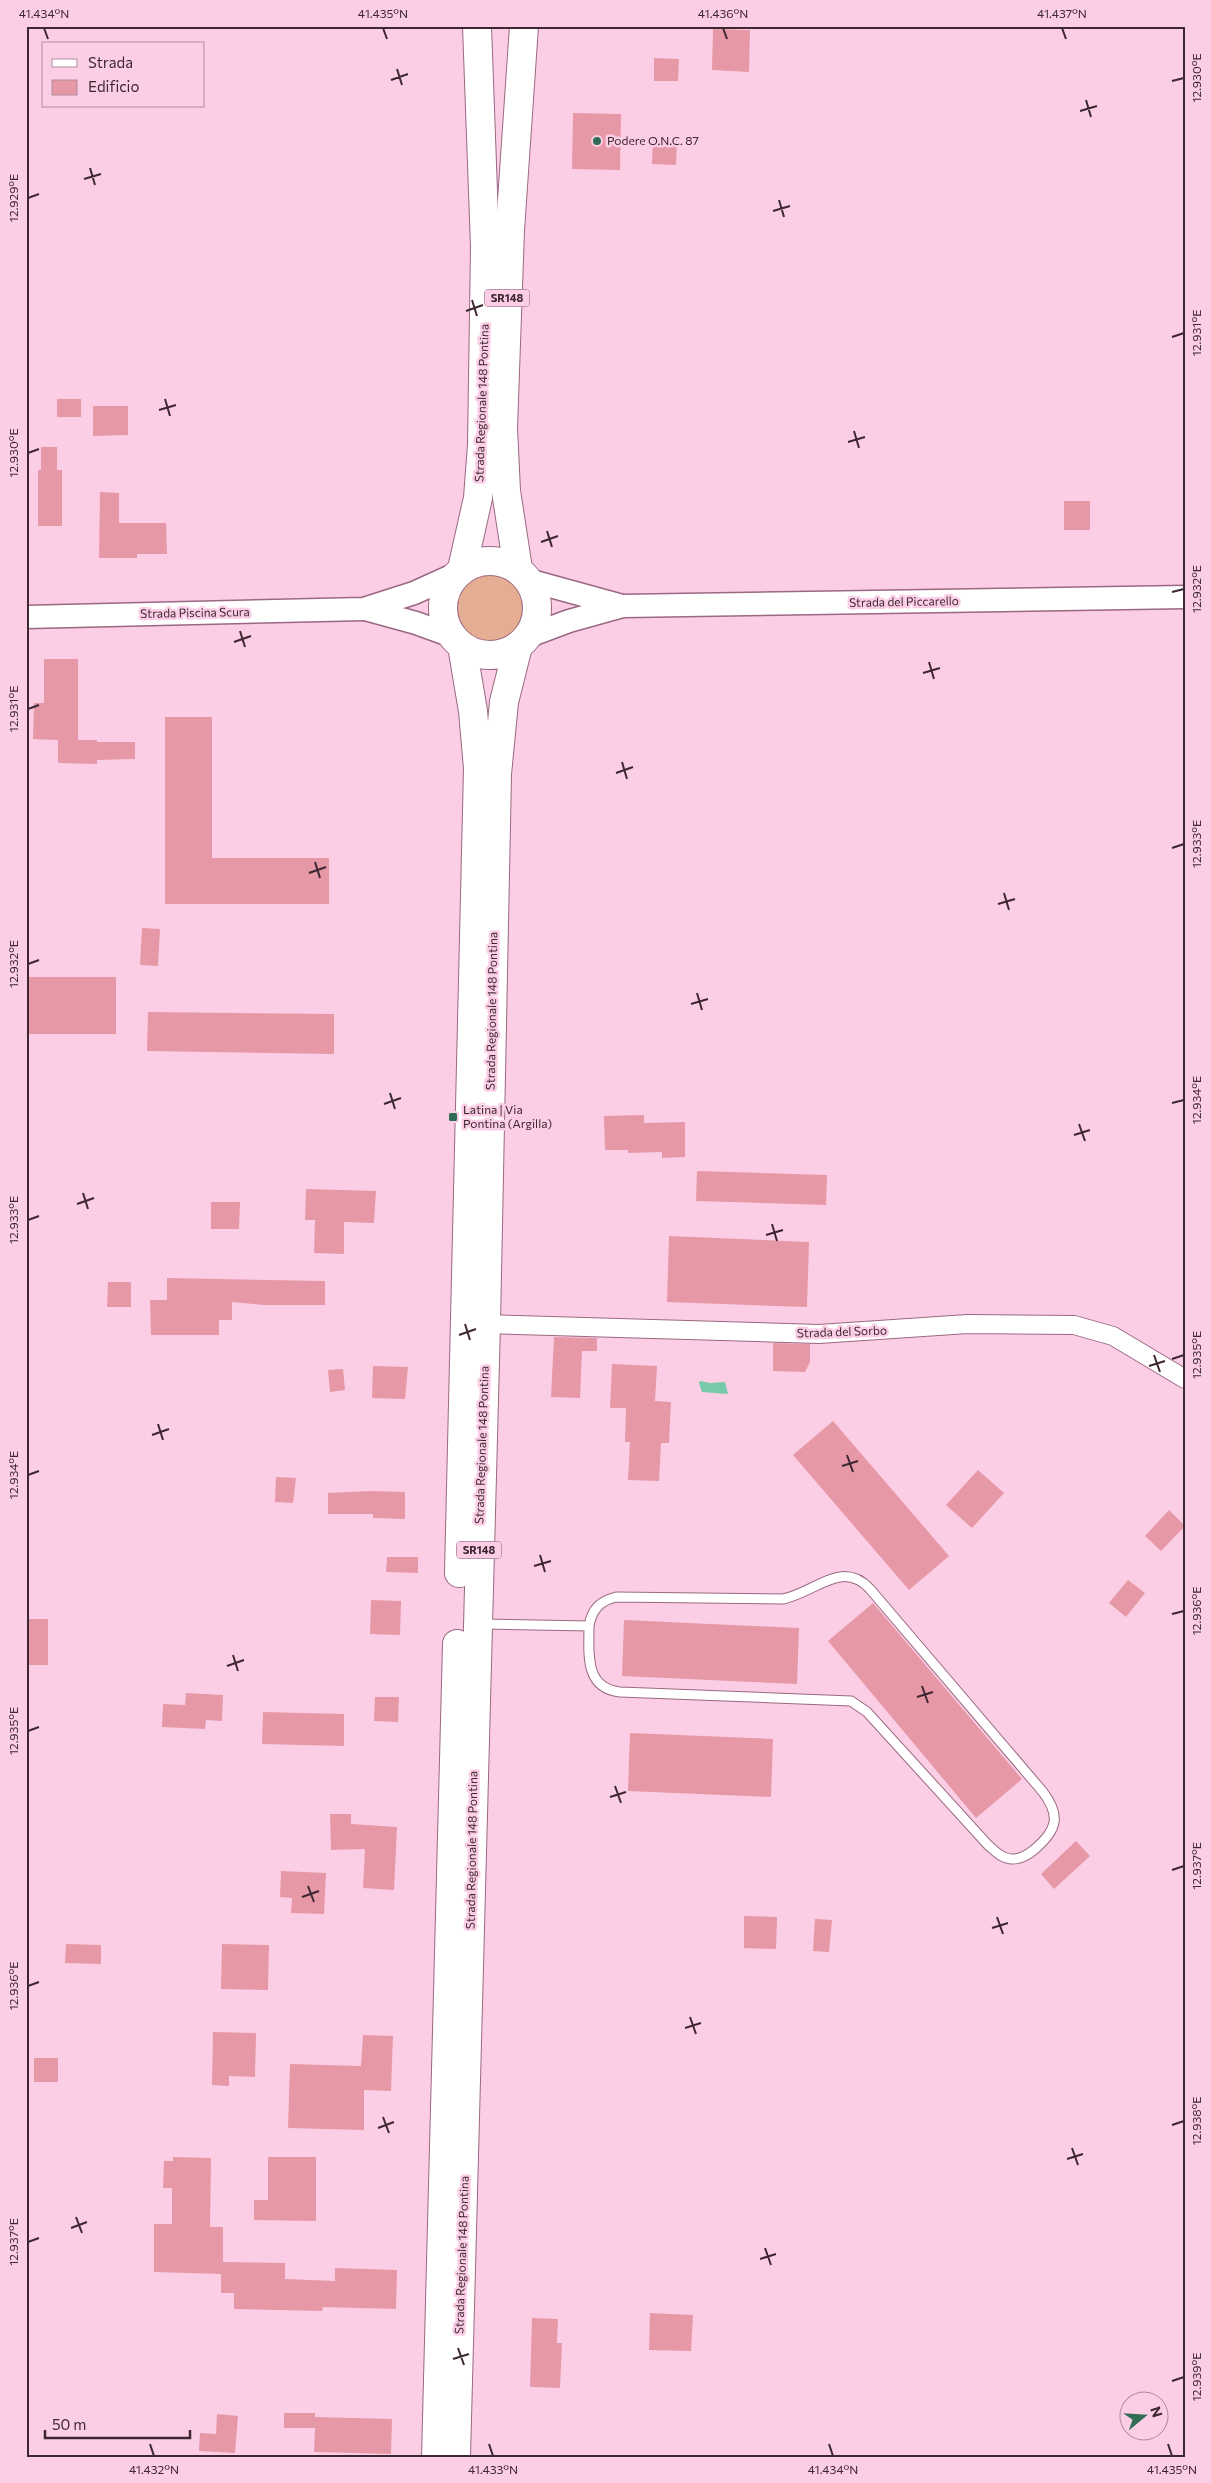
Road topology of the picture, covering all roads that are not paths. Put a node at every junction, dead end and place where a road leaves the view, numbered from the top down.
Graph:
1 (477, 26) edge
2 (524, 26) edge
3 (459, 572) junction
4 (523, 574) junction
5 (1185, 597) edge
6 (622, 606) junction
7 (364, 609) junction
8 (26, 616) edge
9 (457, 641) junction
10 (523, 641) junction
11 (486, 1324) junction
12 (1185, 1379) edge
13 (477, 1624) junction
14 (589, 1626) junction
15 (436, 2457) edge
16 (456, 2457) edge

1 - 3 main road, Strada Regionale 148 Pontina / SR148
2 - 4 main road, Strada Regionale 148 Pontina / SR148
3 - 4 main road
3 - 7 street, Strada Piscina Scura
3 - 9 main road, Strada Regionale 148 Pontina / SR148
4 - 6 street, Strada del Piccarello
4 - 10 main road, Strada Regionale 148 Pontina / SR148
5 - 6 street, Strada del Piccarello
6 - 10 street, Strada del Piccarello
7 - 8 street, Strada Piscina Scura
7 - 9 street, Strada Piscina Scura
9 - 10 main road
9 - 15 main road, Strada Regionale 148 Pontina / SR148
10 - 11 main road, Strada Regionale 148 Pontina / SR148
11 - 12 street, Strada del Sorbo
11 - 13 main road, Strada Regionale 148 Pontina / SR148
13 - 14 lane
13 - 16 main road, Strada Regionale 148 Pontina / SR148
14 - 14 lane

